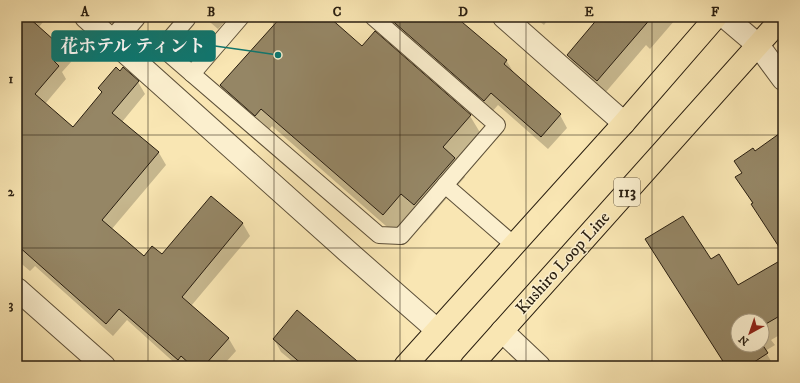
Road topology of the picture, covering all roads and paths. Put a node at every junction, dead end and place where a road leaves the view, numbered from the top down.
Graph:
1 (86, 17) edge
2 (134, 17) edge
3 (184, 17) edge
4 (241, 17) edge
5 (373, 17) edge
6 (504, 17) edge
7 (716, 17) edge
8 (725, 17) edge
9 (783, 17) edge
10 (113, 41) junction
11 (758, 45) junction
12 (192, 74) junction
13 (783, 79) edge
14 (624, 124) junction
15 (445, 185) junction
16 (514, 245) junction
17 (17, 289) edge
18 (437, 330) junction
19 (502, 331) junction
20 (104, 366) edge
21 (405, 366) edge
22 (471, 366) edge
23 (540, 366) edge

1 - 10 street
2 - 10 street
3 - 12 lane
4 - 12 lane
5 - 15 lane
6 - 14 street
7 - 14 main road
8 - 11 street
9 - 11 main road, Kushiro Loop Line / 113
10 - 18 street
11 - 13 street
11 - 19 main road, Kushiro Loop Line / 113
12 - 15 lane
14 - 16 main road
15 - 16 lane
16 - 18 main road
17 - 20 street
18 - 21 main road
19 - 22 main road, Kushiro Loop Line / 113
19 - 23 street

